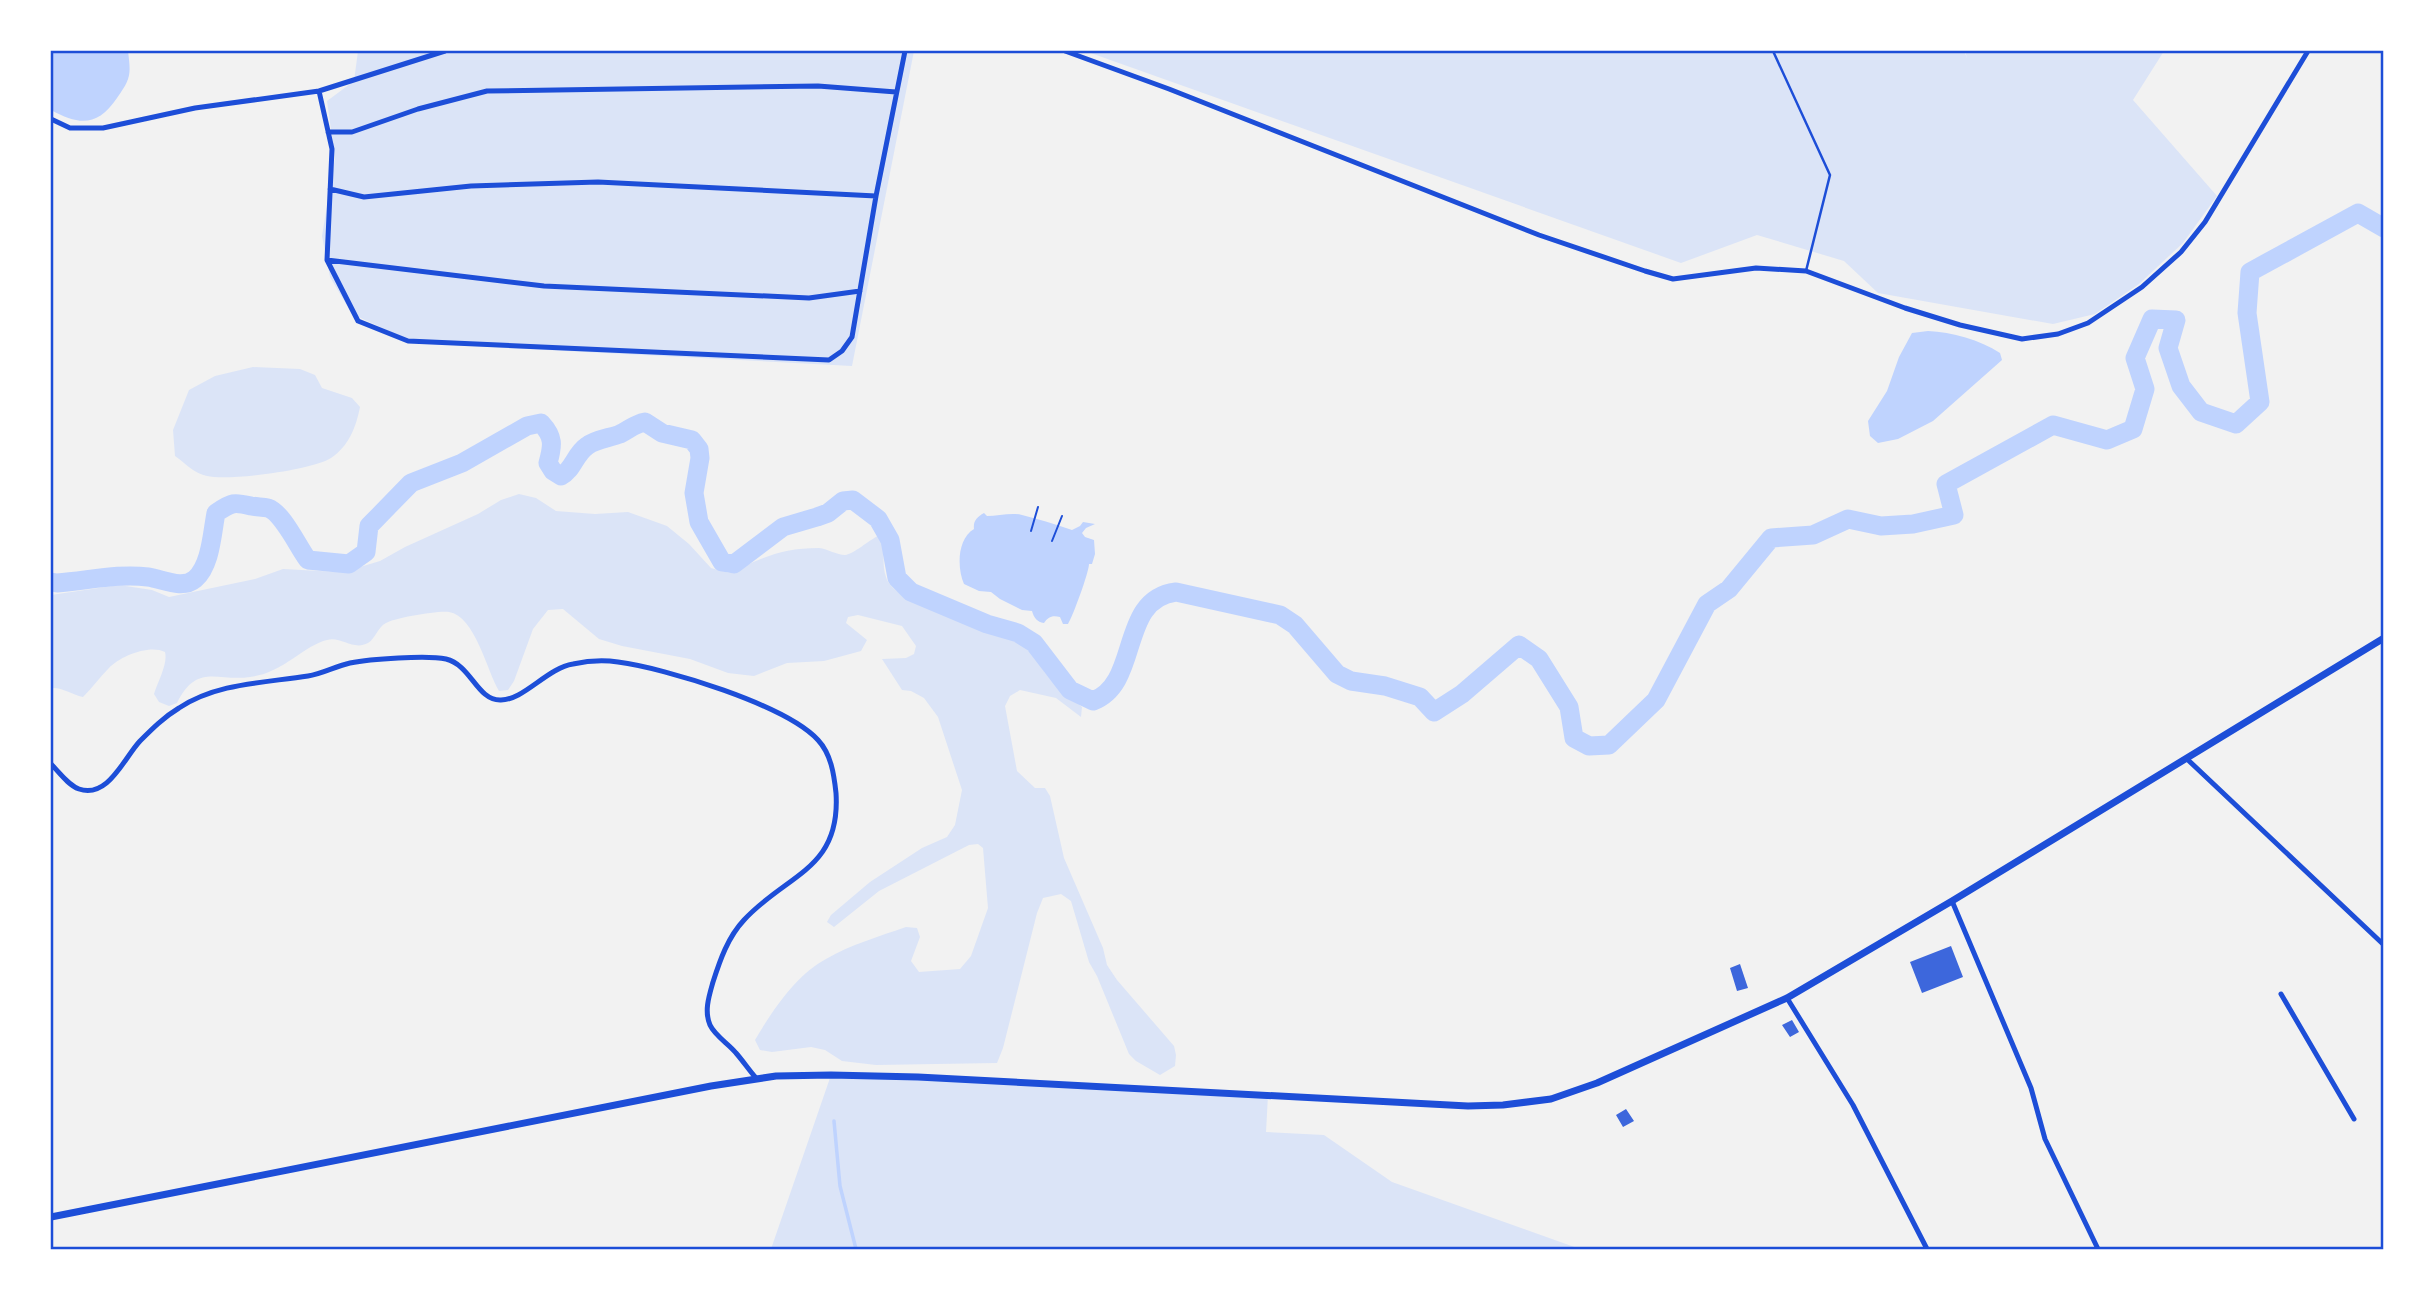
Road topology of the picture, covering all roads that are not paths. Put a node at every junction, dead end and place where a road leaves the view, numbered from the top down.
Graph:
1 (445, 51) edge
2 (905, 51) edge
3 (1065, 51) edge
4 (1773, 51) edge
5 (2308, 51) edge
6 (319, 91) junction
7 (896, 92) junction
8 (51, 119) edge
9 (328, 132) junction
10 (330, 189) junction
11 (876, 196) junction
12 (327, 260) junction
13 (1806, 271) junction
14 (860, 291) junction
15 (2384, 638) edge
16 (2187, 759) junction
17 (51, 764) edge
18 (1952, 901) junction
19 (2384, 945) edge
20 (2281, 994) dead end
21 (1787, 998) junction
22 (756, 1078) junction
23 (2354, 1118) dead end
24 (51, 1217) edge
25 (1927, 1249) edge
26 (2098, 1249) edge

1 - 6 street
2 - 7 street
3 - 13 street
4 - 13 lane
5 - 13 street
6 - 8 street
6 - 9 street
7 - 9 street
7 - 11 street
9 - 10 street
10 - 11 street
10 - 12 street
11 - 14 street
12 - 14 street
12 - 14 street
15 - 16 street
16 - 18 street
16 - 19 street
17 - 22 street
18 - 21 street
18 - 26 street
20 - 23 street
21 - 22 street
21 - 25 street
22 - 24 street

